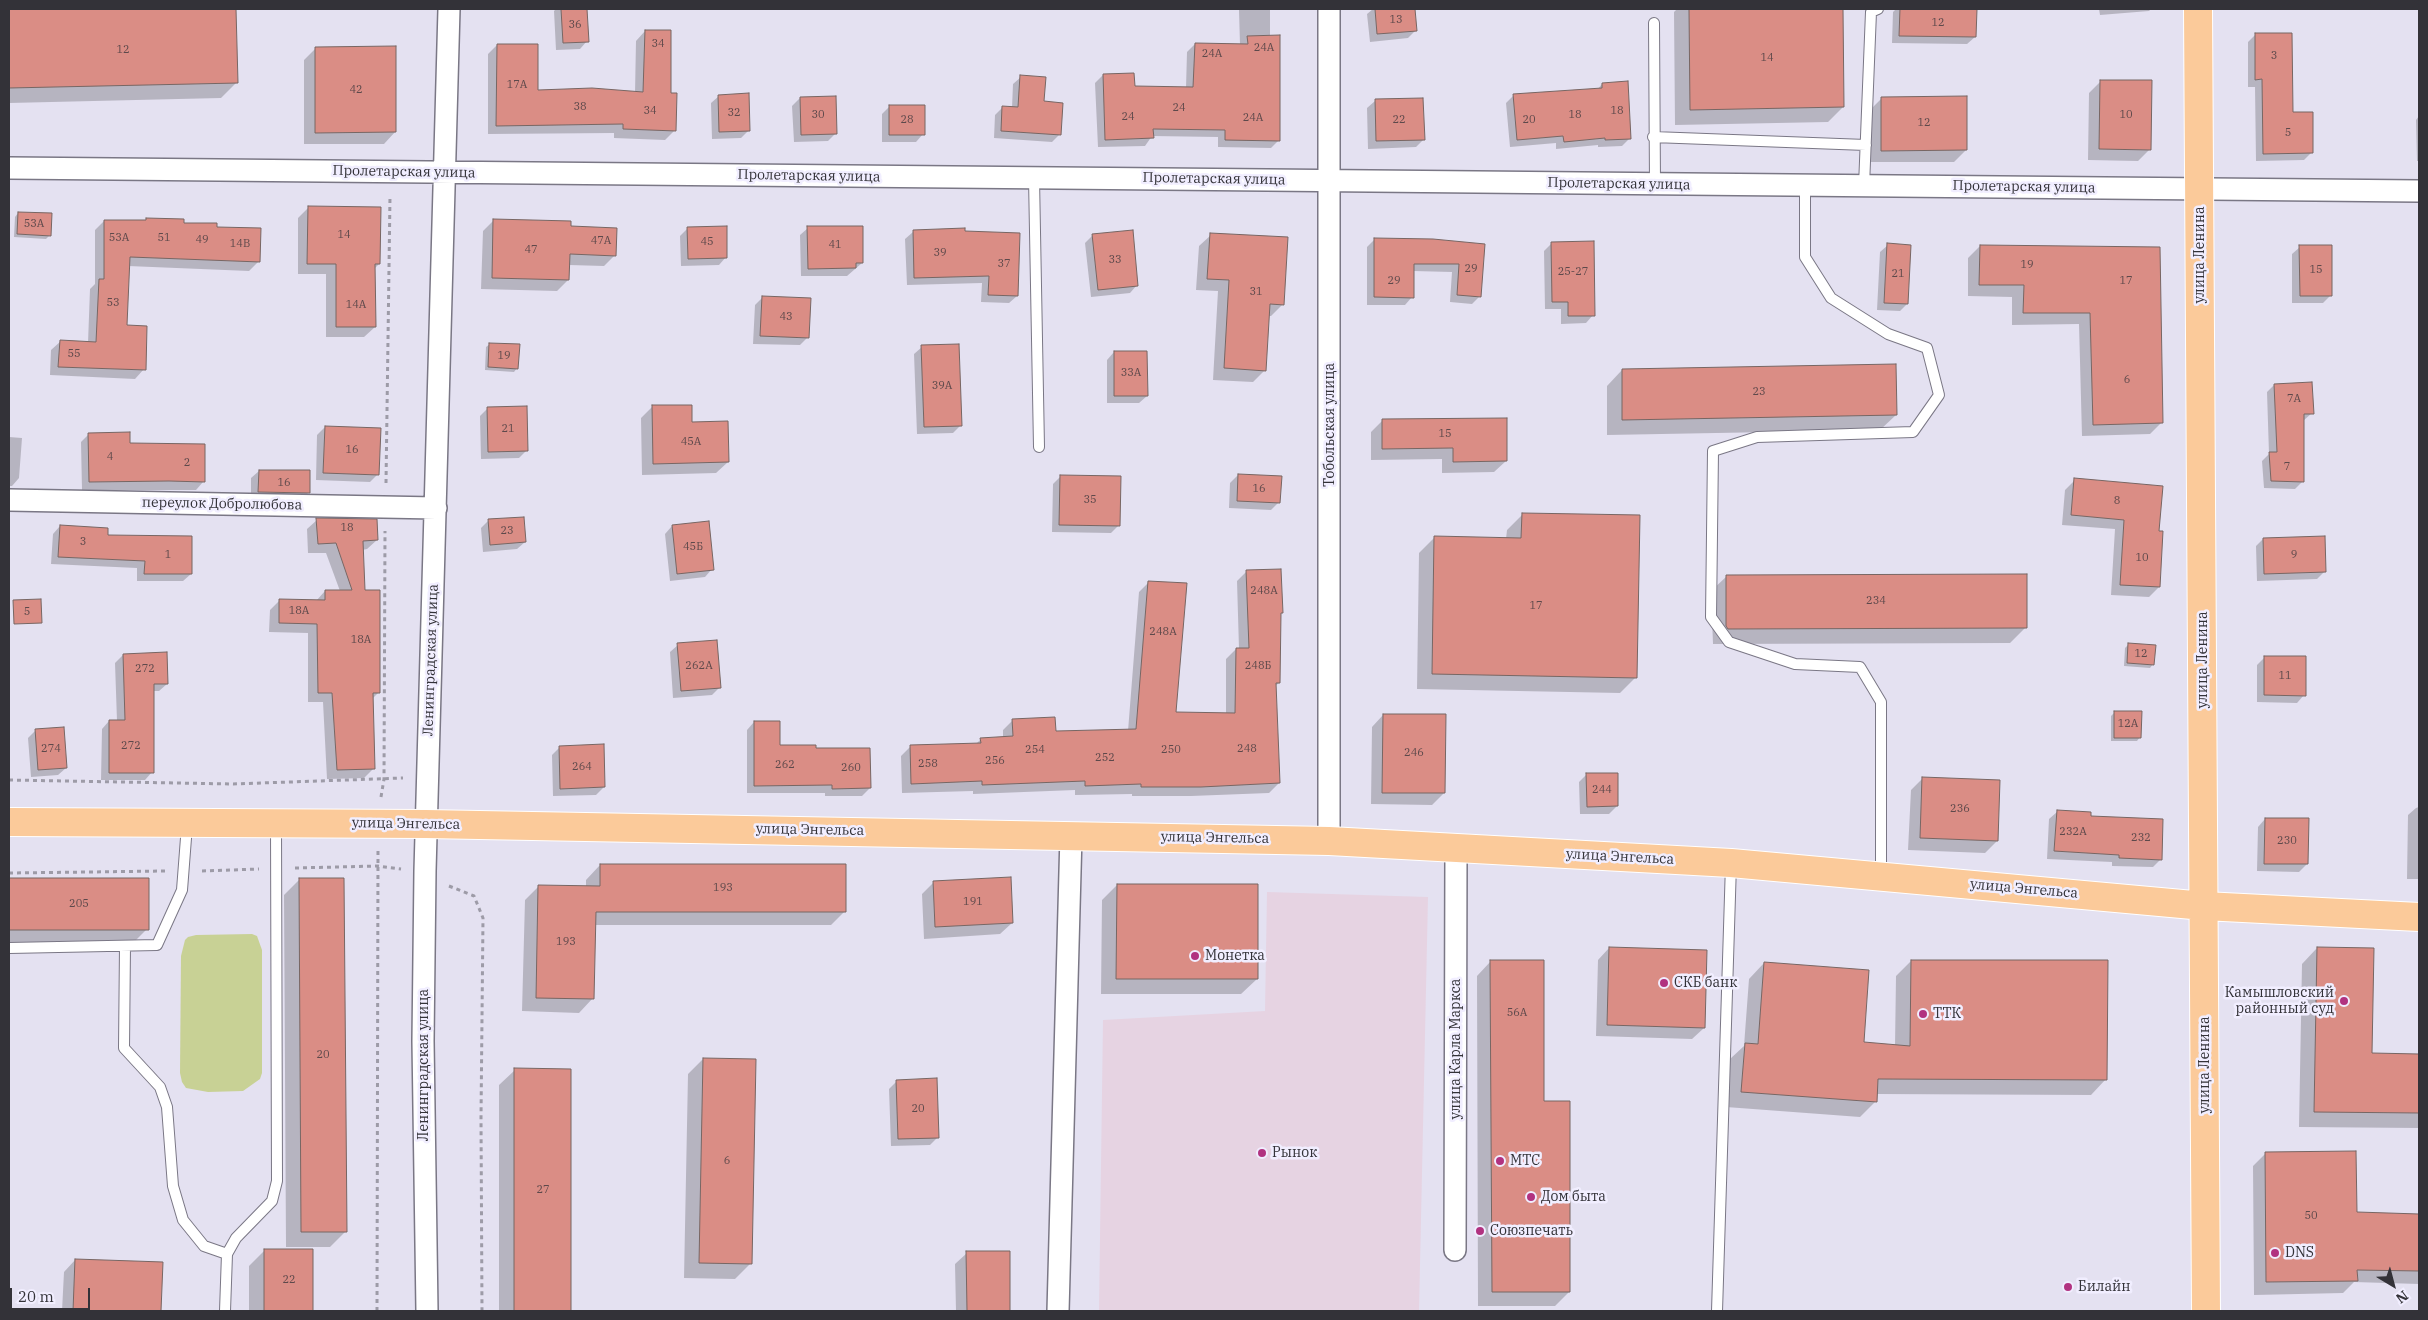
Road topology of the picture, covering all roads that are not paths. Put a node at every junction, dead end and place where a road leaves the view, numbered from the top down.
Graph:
1 (449, 9) edge
2 (1329, 9) edge
3 (1878, 9) edge
4 (2198, 9) edge
5 (1654, 23) dead end
6 (1653, 137) junction
7 (1866, 145) junction
8 (9, 168) edge
9 (446, 172) junction
10 (1034, 178) junction
11 (1330, 181) junction
12 (1654, 184) junction
13 (1805, 185) junction
14 (1864, 186) junction
15 (2200, 189) junction
16 (2419, 191) edge
17 (1039, 448) dead end
18 (9, 500) edge
19 (436, 508) junction
20 (9, 822) edge
21 (276, 823) junction
22 (187, 824) junction
23 (426, 824) junction
24 (1070, 835) junction
25 (1329, 841) junction
26 (1456, 848) junction
27 (1731, 863) junction
28 (1881, 876) junction
29 (2204, 906) junction
30 (2419, 917) edge
31 (125, 946) junction
32 (9, 948) edge
33 (1455, 1250) dead end
34 (227, 1254) junction
35 (225, 1311) edge
36 (427, 1311) edge
37 (1058, 1311) edge
38 (1717, 1311) edge
39 (2206, 1311) edge

1 - 9 street, Ленинградская улица
2 - 11 street, Тобольская улица
3 - 7 lane
4 - 15 main road, улица Ленина
5 - 6 lane
6 - 7 lane
6 - 12 lane
7 - 14 lane
8 - 9 street, Пролетарская улица
9 - 10 street, Пролетарская улица
9 - 19 street, Ленинградская улица
10 - 11 street, Пролетарская улица
10 - 17 lane
11 - 12 street, Пролетарская улица
11 - 25 street, Тобольская улица
12 - 13 street, Пролетарская улица
13 - 14 street, Пролетарская улица
13 - 28 lane
14 - 15 street, Пролетарская улица
15 - 16 street, Пролетарская улица
15 - 29 main road, улица Ленина
18 - 19 street, переулок Добролюбова
19 - 23 street, Ленинградская улица
20 - 22 main road, улица Энгельса
21 - 22 main road, улица Энгельса
21 - 23 main road, улица Энгельса
21 - 34 lane
22 - 31 lane
23 - 24 main road, улица Энгельса
23 - 36 street, Ленинградская улица
24 - 25 main road, улица Энгельса
24 - 37 street
25 - 26 main road, улица Энгельса
26 - 27 main road, улица Энгельса
26 - 33 street, улица Карла Маркса
27 - 28 main road, улица Энгельса
27 - 38 lane
28 - 29 main road, улица Энгельса
29 - 30 main road, улица Энгельса
29 - 39 main road, улица Ленина
31 - 32 lane
31 - 34 lane
34 - 35 lane

